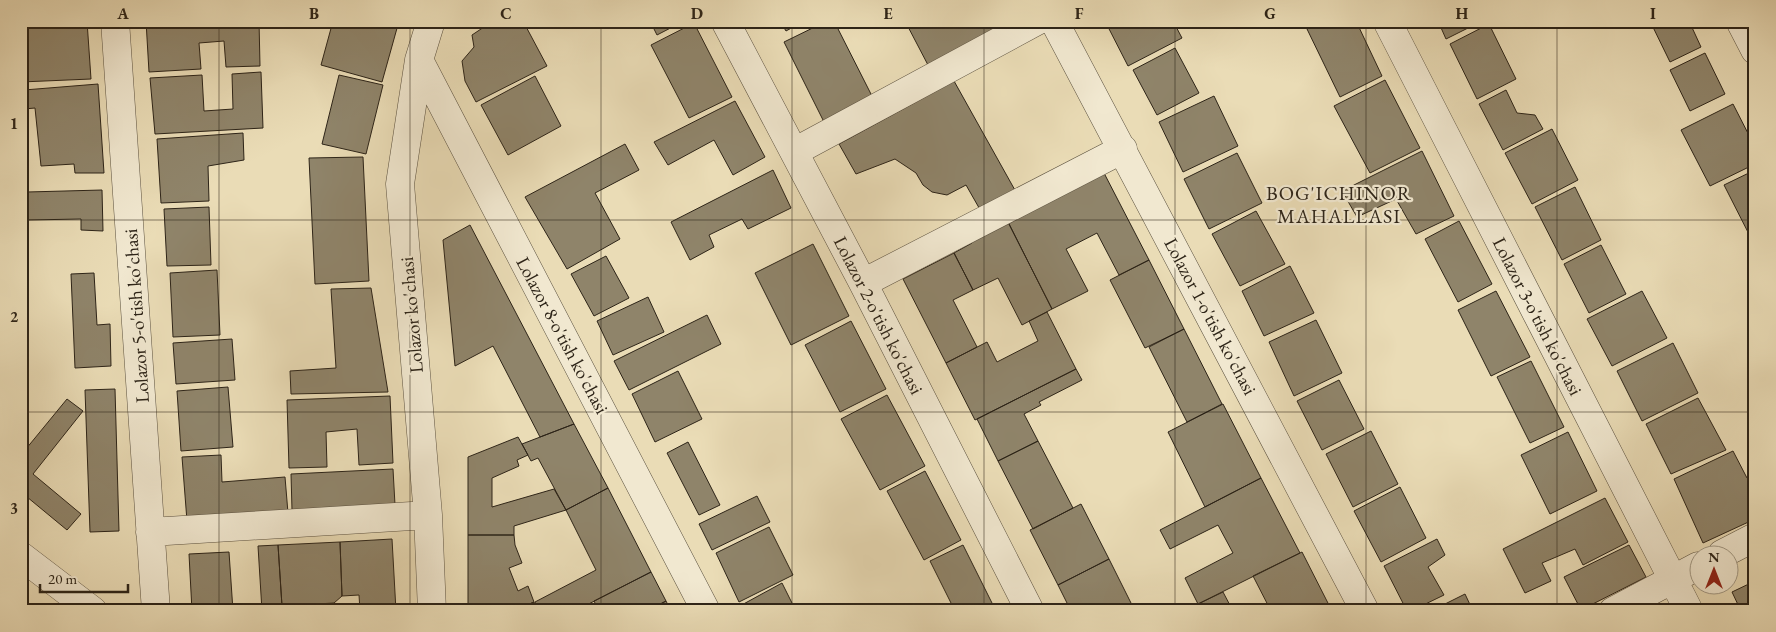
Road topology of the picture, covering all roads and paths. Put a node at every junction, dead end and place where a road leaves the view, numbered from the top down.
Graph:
1 (115, 21) edge
2 (430, 21) edge
3 (725, 21) edge
4 (1037, 21) edge
5 (1054, 21) edge
6 (1387, 21) edge
7 (1740, 21) edge
8 (1755, 50) edge
9 (419, 60) junction
10 (1123, 149) junction
11 (794, 152) junction
12 (863, 282) junction
13 (428, 515) junction
14 (150, 532) junction
15 (1755, 537) edge
16 (1738, 546) edge
17 (21, 556) edge
18 (1688, 572) edge
19 (1673, 580) junction
20 (93, 611) edge
21 (156, 611) edge
22 (432, 611) edge
23 (706, 611) edge
24 (1030, 611) edge
25 (1365, 611) edge
26 (1613, 611) edge
27 (1689, 611) edge

1 - 14 street, Lolazor 5-o'tish ko'chasi
2 - 9 street, Lolazor ko'chasi
3 - 11 street, Lolazor 2-o'tish ko'chasi
4 - 11 street
5 - 10 street, Lolazor 1-o'tish ko'chasi
6 - 19 street, Lolazor 3-o'tish ko'chasi
7 - 8 street
9 - 13 street, Lolazor ko'chasi
9 - 23 street, Lolazor 8-o'tish ko'chasi
10 - 12 street
10 - 25 street, Lolazor 1-o'tish ko'chasi
11 - 12 street, Lolazor 2-o'tish ko'chasi
12 - 24 street, Lolazor 2-o'tish ko'chasi
13 - 14 street
13 - 22 street, Lolazor ko'chasi
14 - 21 street, Lolazor 5-o'tish ko'chasi
15 - 16 street
17 - 20 street
18 - 19 street
19 - 26 street
19 - 27 street, Lolazor 3-o'tish ko'chasi

